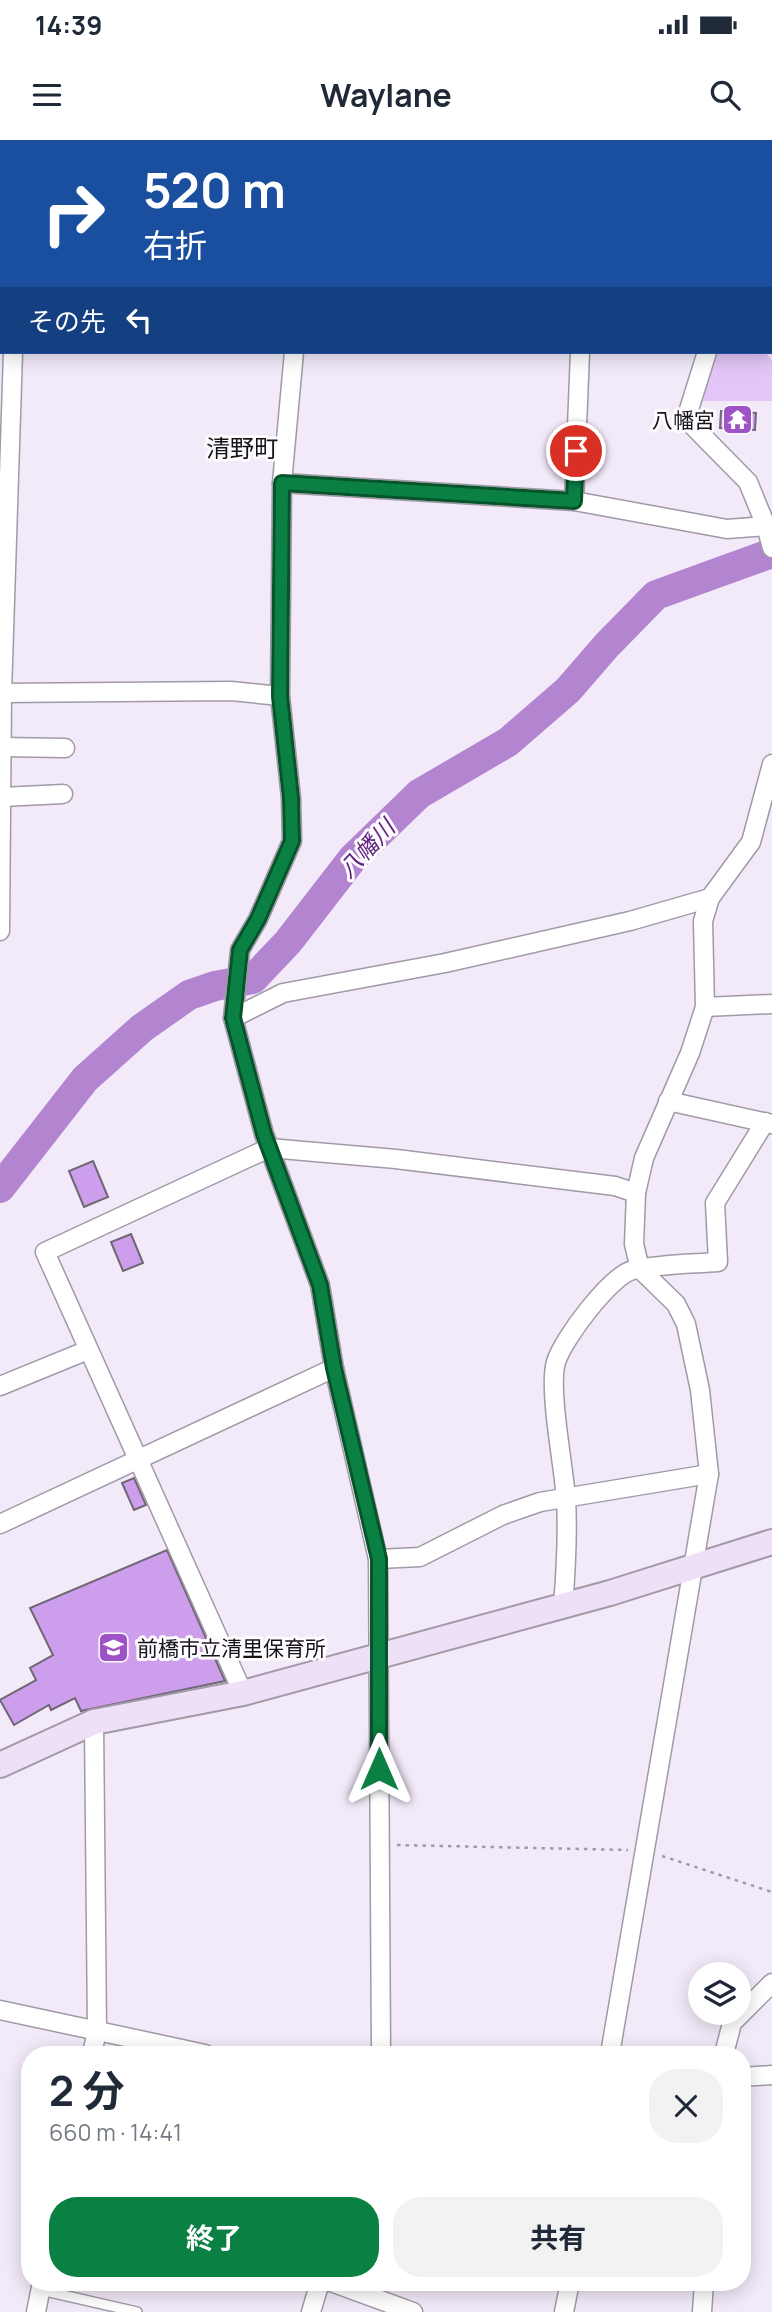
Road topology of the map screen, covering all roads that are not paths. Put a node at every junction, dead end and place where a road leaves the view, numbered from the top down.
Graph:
1 (13, 354) edge
2 (294, 354) edge
3 (580, 354) edge
4 (706, 354) edge
5 (282, 483) junction
6 (574, 501) junction
7 (4, 509) edge
8 (769, 538) edge
9 (2, 693) junction
10 (280, 696) junction
11 (2, 747) junction
12 (65, 748) dead end
13 (772, 764) edge
14 (63, 794) dead end
15 (2, 797) junction
16 (710, 898) junction
17 (0, 931) edge
18 (772, 1004) edge
19 (705, 1007) junction
20 (233, 1018) junction
21 (668, 1101) junction
22 (769, 1123) edge
23 (270, 1148) junction
24 (636, 1192) junction
25 (640, 1269) junction
26 (88, 1350) junction
27 (334, 1368) junction
28 (0, 1386) edge
29 (141, 1460) junction
30 (709, 1474) junction
31 (566, 1499) junction
32 (0, 1524) edge
33 (772, 1542) edge
34 (379, 1559) junction
35 (694, 1567) junction
36 (563, 1606) junction
37 (379, 1657) junction
38 (243, 1693) junction
39 (94, 1723) junction
40 (0, 1765) edge
41 (772, 1983) edge
42 (0, 2010) edge
43 (97, 2031) junction
44 (94, 2046) edge
45 (167, 2046) edge
46 (381, 2046) edge
47 (611, 2046) edge
48 (726, 2046) edge
49 (772, 2075) edge
50 (751, 2076) edge
51 (40, 2291) edge
52 (59, 2291) edge
53 (317, 2291) edge
54 (356, 2291) edge
55 (568, 2291) edge
56 (703, 2291) edge
57 (36, 2312) edge
58 (137, 2312) edge
59 (311, 2312) edge
60 (413, 2312) edge
61 (564, 2312) edge
62 (702, 2312) edge

1 - 7 street
2 - 5 street
3 - 6 street
4 - 8 street
5 - 6 street
5 - 10 street
6 - 8 street
7 - 9 street
9 - 10 street
9 - 11 street
10 - 20 street
11 - 12 street
11 - 15 street
13 - 16 street
14 - 15 street
15 - 17 street
16 - 19 street
16 - 20 street
18 - 19 street
19 - 21 street
20 - 23 street
21 - 22 street
21 - 24 street
22 - 25 street
23 - 24 street
23 - 26 street
23 - 27 street
24 - 25 street
25 - 30 street
25 - 31 street
26 - 28 street
26 - 29 street
27 - 29 street
27 - 34 street
29 - 32 street
29 - 38 street
30 - 31 street
30 - 35 street
31 - 34 street
31 - 36 street
33 - 35 street
34 - 37 street
35 - 36 street
35 - 47 street
36 - 37 street
37 - 38 street
37 - 46 street
38 - 39 street
39 - 40 street
39 - 43 street
41 - 48 street
42 - 43 street
43 - 44 street
43 - 45 street
49 - 50 street
51 - 57 street
52 - 58 lane
53 - 59 street
54 - 60 street
55 - 61 street
56 - 62 street

